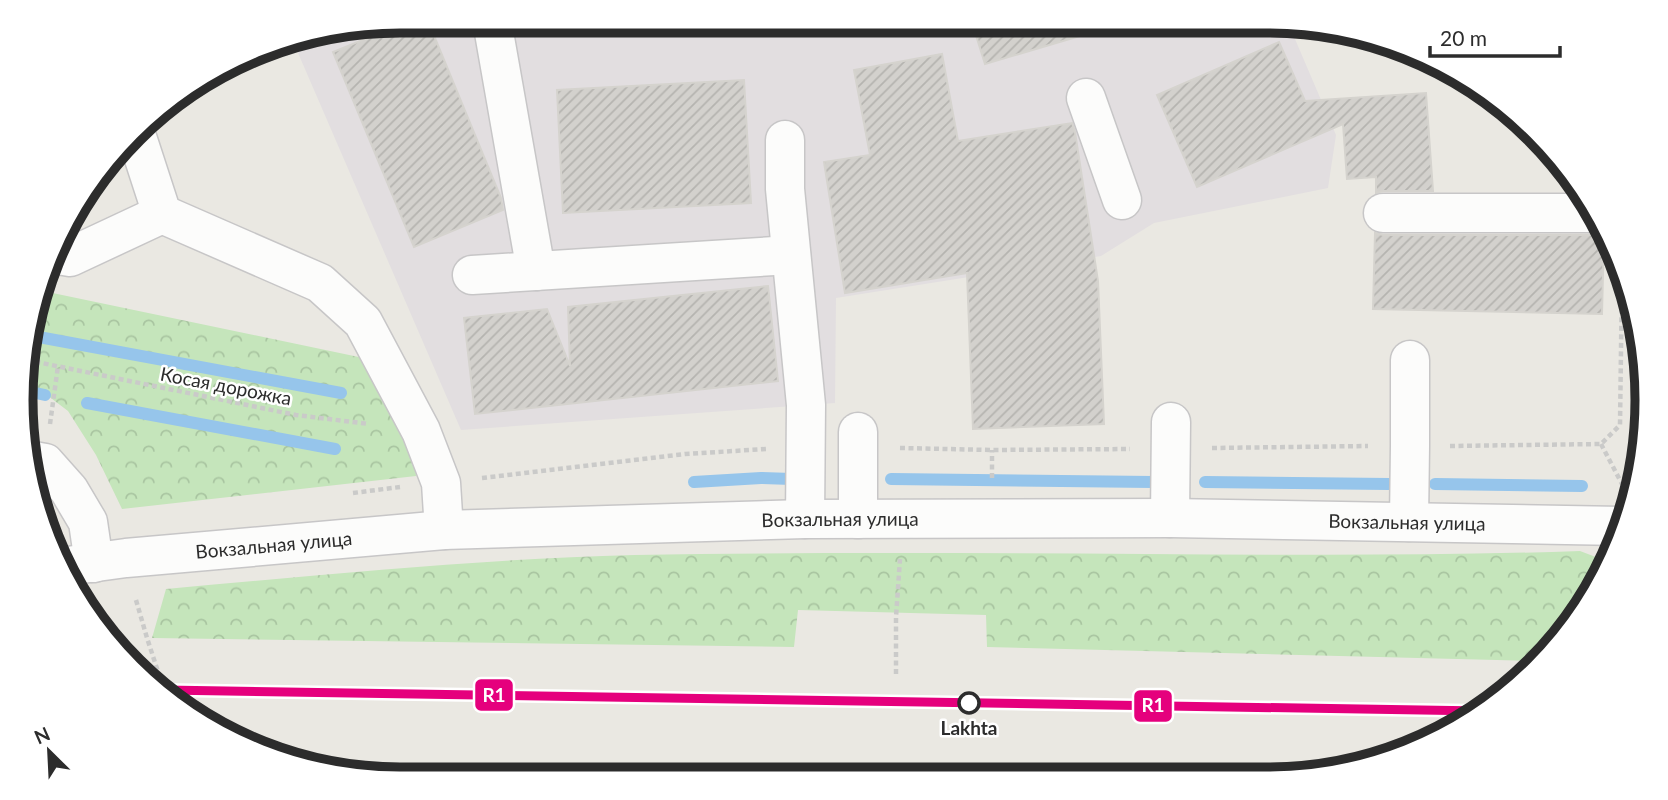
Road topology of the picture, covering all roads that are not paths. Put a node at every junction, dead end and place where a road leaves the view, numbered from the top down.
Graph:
1 (494, 33) edge
2 (1086, 98) dead end
3 (785, 140) dead end
4 (139, 143) edge
5 (1122, 200) dead end
6 (1583, 212) edge
7 (162, 214) junction
8 (1383, 214) dead end
9 (792, 254) junction
10 (63, 256) edge
11 (536, 271) junction
12 (472, 275) dead end
13 (1410, 360) dead end
14 (1170, 436) road end
15 (858, 439) road end
16 (39, 464) edge
17 (1170, 518) junction
18 (805, 519) junction
19 (858, 519) junction
20 (1409, 522) junction
21 (1612, 526) edge
22 (444, 530) junction
23 (93, 563) edge

1 - 11 street
2 - 5 street
3 - 9 street
4 - 7 street
6 - 8 street
7 - 10 street
7 - 22 street
9 - 11 street
9 - 18 street
11 - 12 street
13 - 20 street
14 - 17 street
15 - 19 street
16 - 23 street
17 - 19 street, Вокзальная улица
17 - 20 street, Вокзальная улица
18 - 19 street, Вокзальная улица
18 - 22 street, Вокзальная улица
20 - 21 street, Вокзальная улица
22 - 23 street, Вокзальная улица

